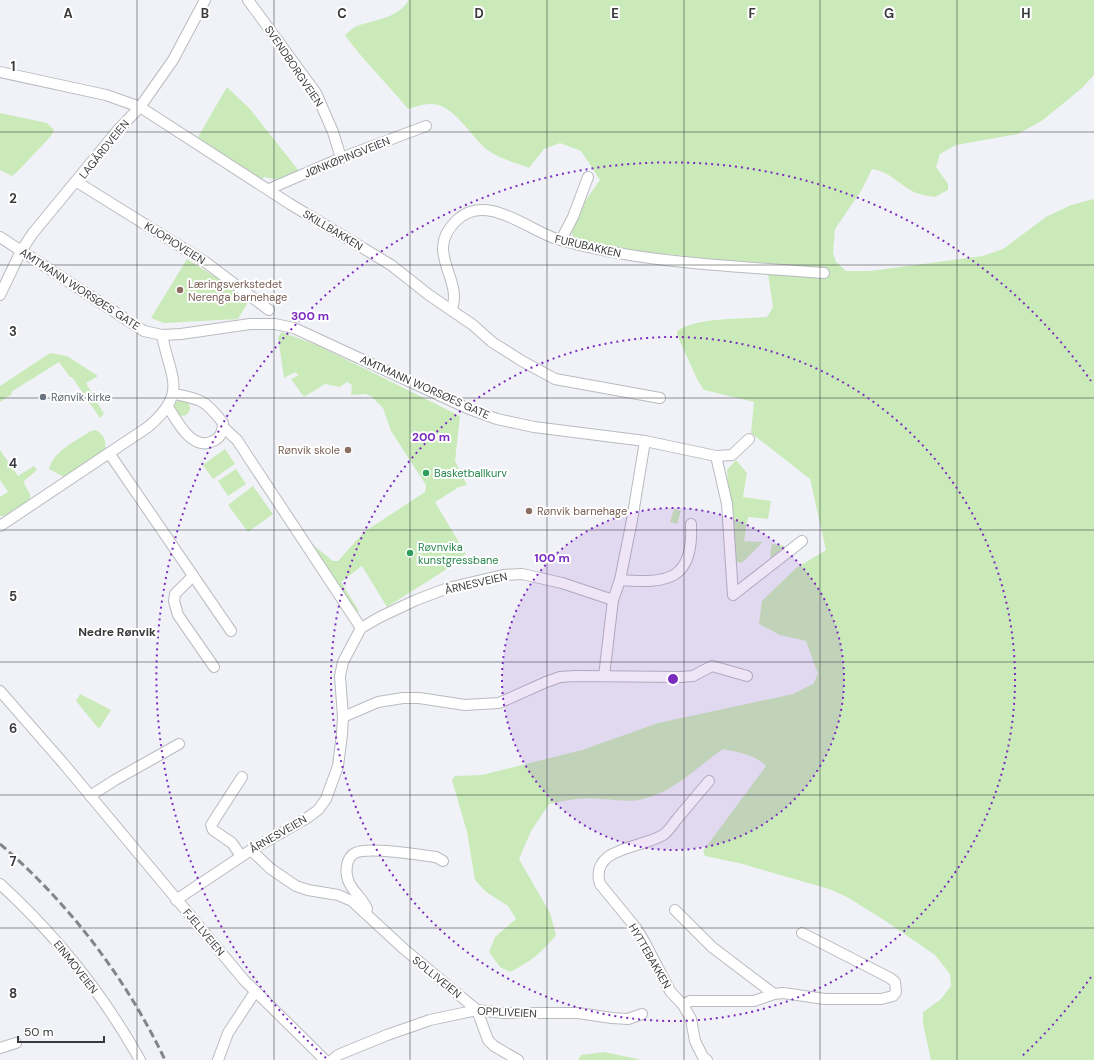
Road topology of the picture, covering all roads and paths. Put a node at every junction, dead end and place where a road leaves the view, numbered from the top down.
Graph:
1 (205, 0) edge
2 (248, 0) edge
3 (0, 72) edge
4 (140, 106) junction
5 (426, 126) dead end
6 (341, 158) junction
7 (588, 177) dead end
8 (77, 182) junction
9 (269, 189) junction
10 (0, 237) edge
11 (561, 240) junction
12 (21, 251) junction
13 (824, 273) dead end
14 (0, 295) edge
15 (269, 310) dead end
16 (452, 310) junction
17 (162, 335) junction
18 (174, 394) junction
19 (660, 398) dead end
20 (168, 407) junction
21 (223, 427) junction
22 (749, 440) dead end
23 (645, 441) junction
24 (109, 453) junction
25 (716, 456) junction
26 (692, 524) dead end
27 (0, 526) edge
28 (802, 541) dead end
29 (193, 576) junction
30 (620, 580) junction
31 (613, 600) junction
32 (361, 628) junction
33 (231, 631) dead end
34 (214, 667) dead end
35 (604, 676) junction
36 (747, 676) dead end
37 (0, 692) edge
38 (343, 717) junction
39 (179, 744) dead end
40 (242, 776) dead end
41 (709, 781) dead end
42 (90, 796) junction
43 (251, 850) junction
44 (241, 856) junction
45 (443, 862) dead end
46 (0, 884) edge
47 (176, 900) junction
48 (675, 910) dead end
49 (364, 913) junction
50 (802, 933) dead end
51 (255, 992) junction
52 (774, 994) junction
53 (683, 1005) junction
54 (476, 1010) junction
55 (642, 1014) dead end
56 (16, 1043) dead end
57 (0, 1048) edge
58 (140, 1060) edge
59 (218, 1060) edge
60 (325, 1060) edge
61 (332, 1060) edge
62 (518, 1060) edge
63 (707, 1060) edge

1 - 4 street, LAGÅRDVEIEN
2 - 6 street, SVENDBORGVEIEN
3 - 4 street, SKILLBAKKEN
4 - 8 street, LAGÅRDVEIEN
4 - 9 street, SKILLBAKKEN
5 - 6 street, JØNKØPINGVEIEN
6 - 9 street, JØNKØPINGVEIEN
7 - 11 street
8 - 12 street, LAGÅRDVEIEN
8 - 15 street, KUOPIOVEIEN
9 - 16 street, SKILLBAKKEN
10 - 12 street, AMTMANN WORSØES GATE
11 - 13 street, FURUBAKKEN
11 - 16 street, FURUBAKKEN
12 - 14 street, LAGÅRDVEIEN
12 - 17 street, AMTMANN WORSØES GATE
16 - 19 street, SKILLBAKKEN
17 - 18 street
17 - 23 street, AMTMANN WORSØES GATE
18 - 20 street
18 - 21 street
20 - 21 street
20 - 24 street
21 - 32 street
22 - 25 street, AMTMANN WORSØES GATE
23 - 25 street, AMTMANN WORSØES GATE
23 - 30 street
24 - 27 street
24 - 29 street
25 - 28 street
26 - 30 street
29 - 33 street
29 - 34 street
30 - 31 street
31 - 32 street, ÅRNESVEIEN
31 - 35 street
32 - 38 street, ÅRNESVEIEN
35 - 36 street
35 - 38 street
37 - 42 street, FJELLVEIEN
38 - 43 street, ÅRNESVEIEN
39 - 42 street
40 - 44 street
41 - 53 street, HYTTEBAKKEN
42 - 47 street, FJELLVEIEN
43 - 44 street, ÅRNESVEIEN
43 - 49 street, SOLLIVEIEN
44 - 47 street, ÅRNESVEIEN
45 - 49 street, SOLLIVEIEN
46 - 58 street, EINMOVEIEN
47 - 51 street, FJELLVEIEN
48 - 52 street
49 - 54 street, SOLLIVEIEN
50 - 52 street
51 - 59 street
51 - 60 street, FJELLVEIEN
52 - 53 street
53 - 63 street, HYTTEBAKKEN
54 - 55 street, OPPLIVEIEN
54 - 61 street, OPPLIVEIEN
54 - 62 street, SOLLIVEIEN
56 - 57 street

